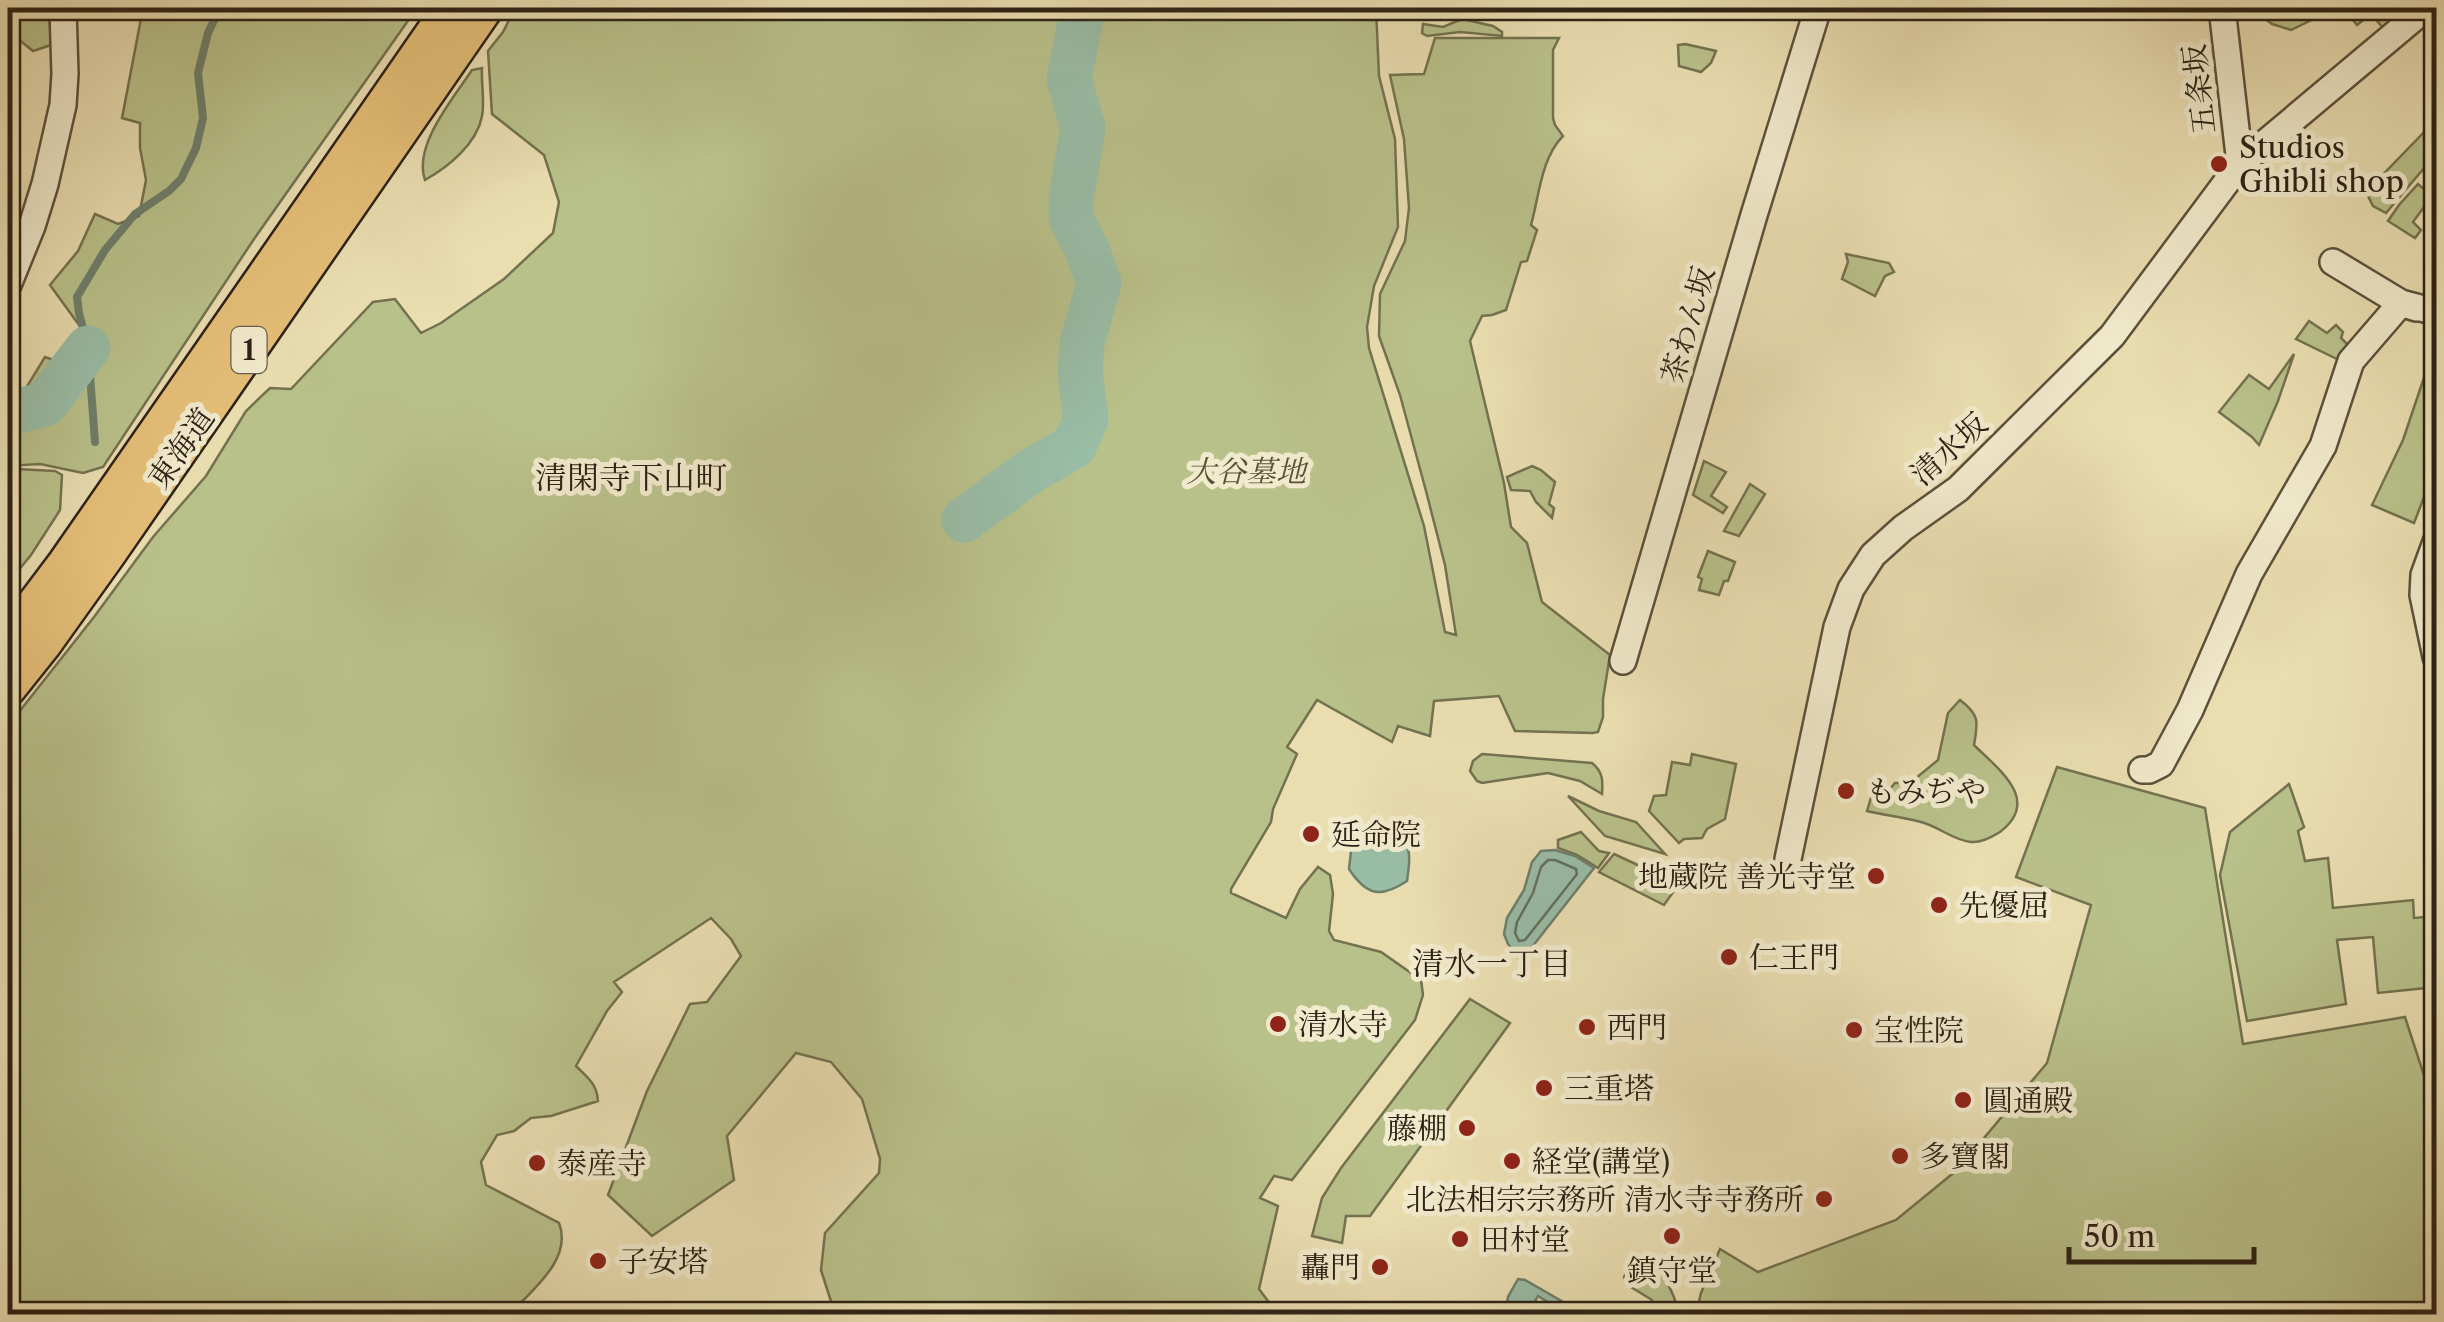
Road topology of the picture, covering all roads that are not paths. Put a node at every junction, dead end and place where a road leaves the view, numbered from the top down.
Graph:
1 (62, 8) edge
2 (452, 8) edge
3 (485, 8) edge
4 (1818, 8) edge
5 (2222, 8) edge
6 (2426, 8) edge
7 (2234, 180) junction
8 (2333, 262) dead end
9 (8, 285) edge
10 (2401, 303) junction
11 (2436, 313) edge
12 (2436, 542) edge
13 (8, 640) edge
14 (2436, 657) edge
15 (1623, 661) dead end
16 (8, 688) edge
17 (2142, 770) dead end
18 (1788, 860) dead end

1 - 9 street
2 - 13 highway, 東海道 / 1
3 - 16 highway, 東海道 / 1
4 - 15 street, 茶わん坂
5 - 7 street, 五条坂
6 - 7 street, 清水坂
7 - 18 street, 清水坂
8 - 10 street
10 - 11 street
10 - 17 street
12 - 14 street

